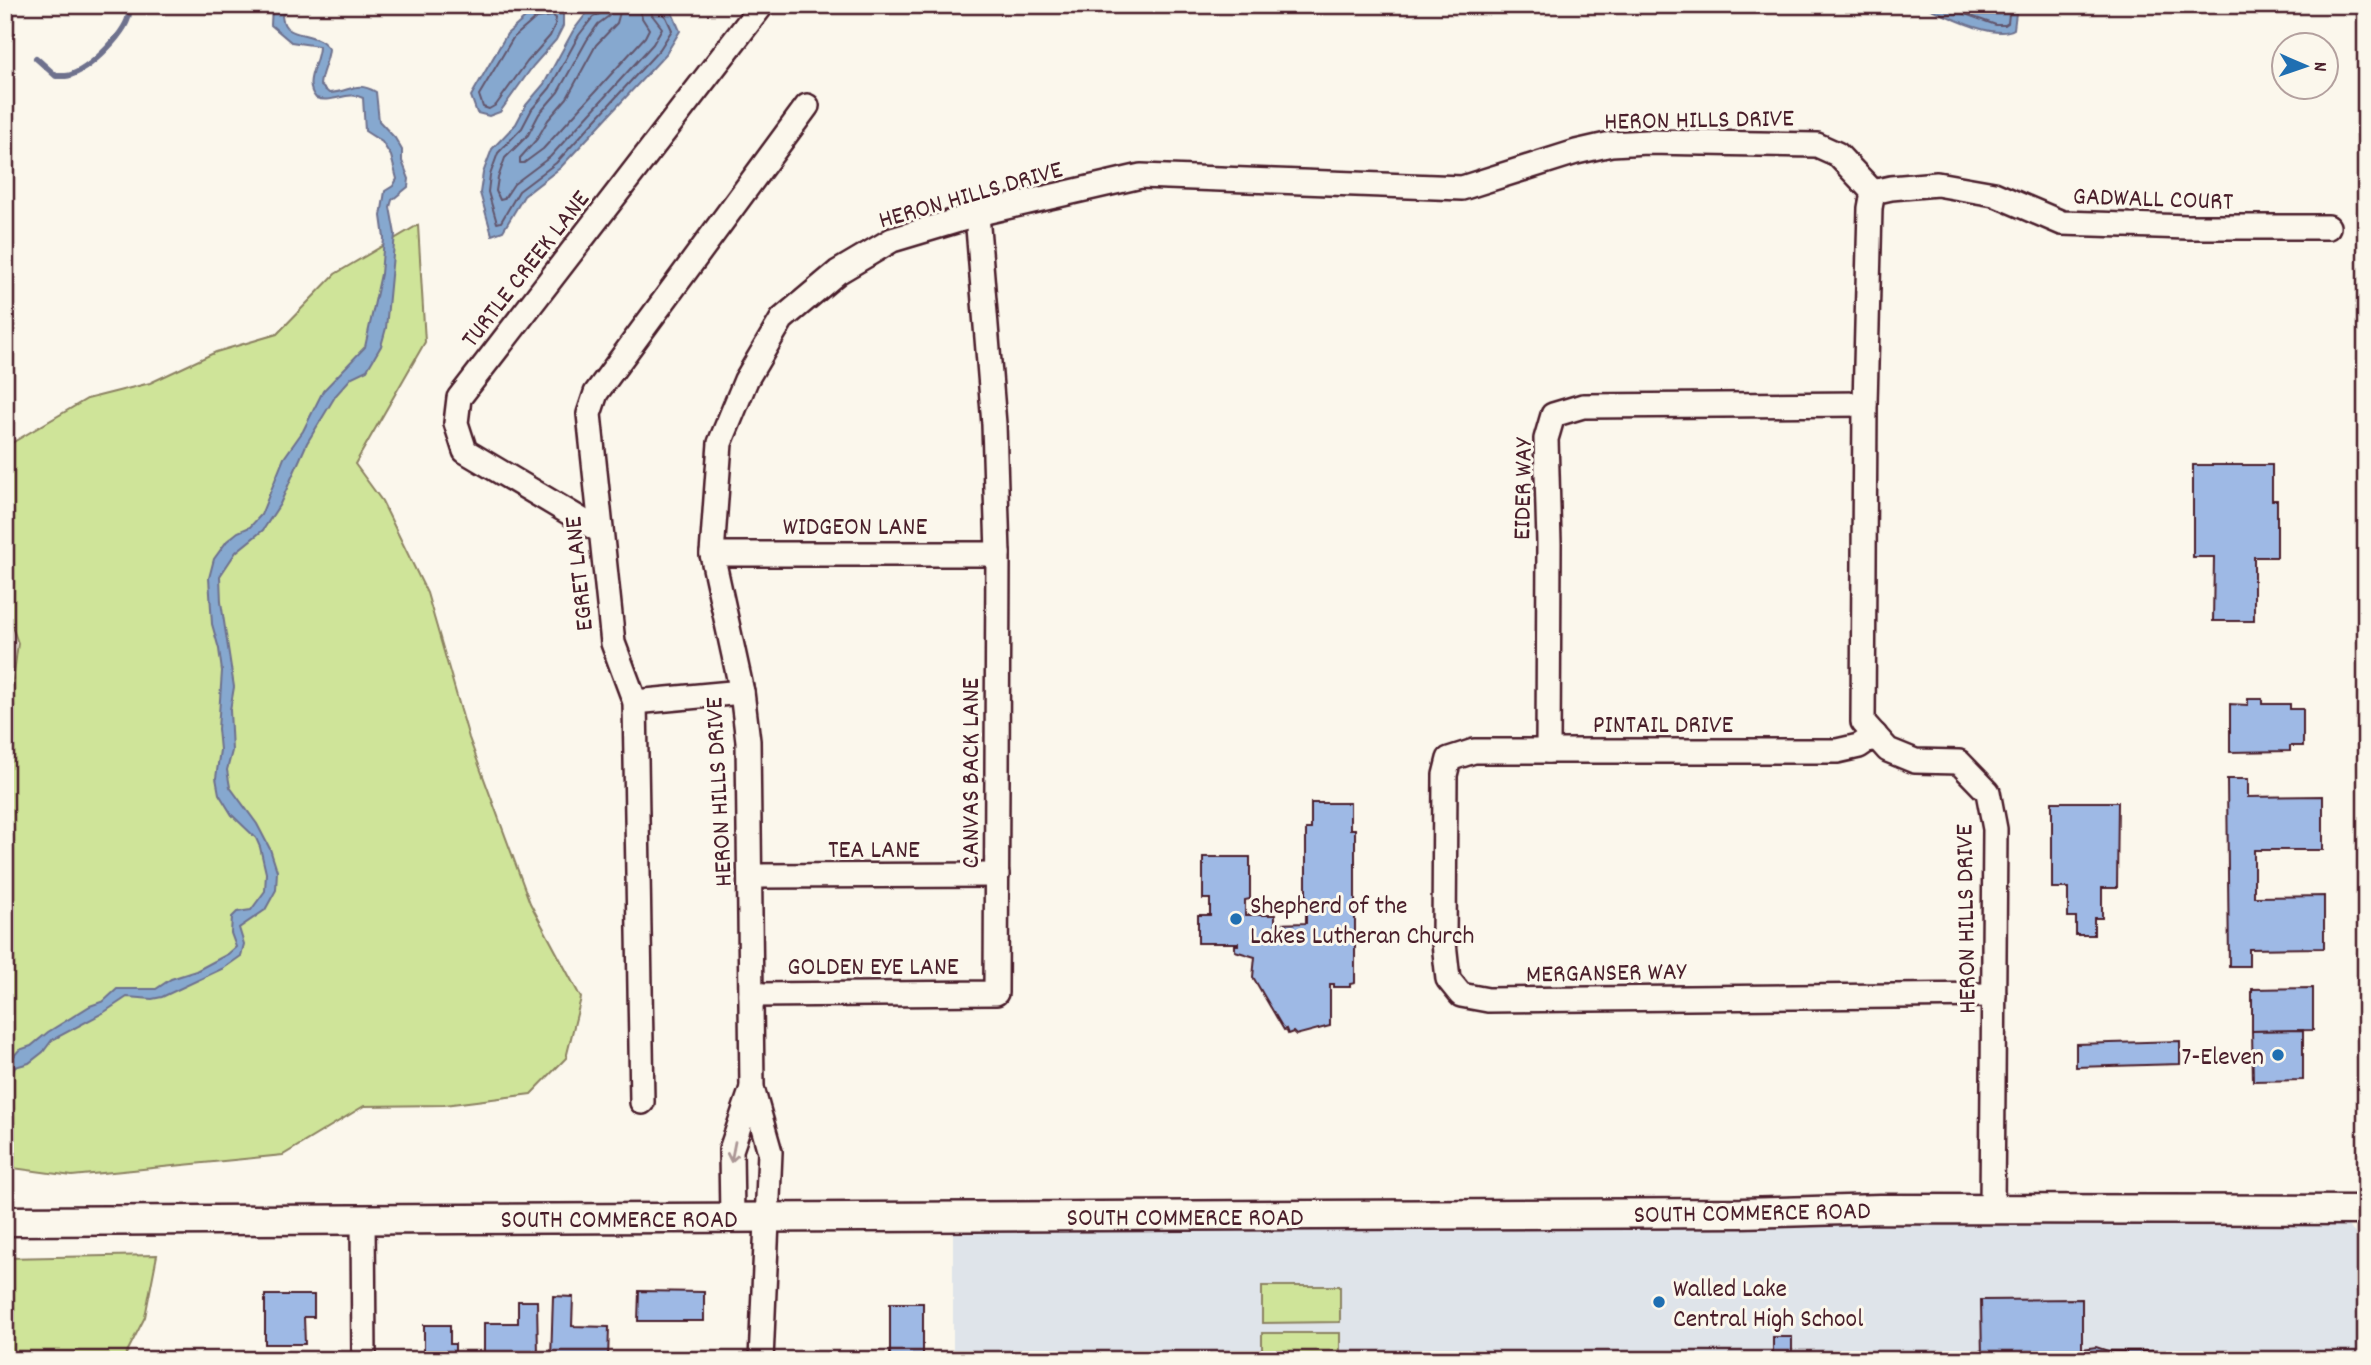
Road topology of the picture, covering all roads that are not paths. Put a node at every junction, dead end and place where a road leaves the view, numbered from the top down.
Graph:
1 (762, 5) edge
2 (807, 106) dead end
3 (1871, 200) junction
4 (977, 215) junction
5 (2328, 227) dead end
6 (1865, 404) junction
7 (600, 531) junction
8 (712, 554) junction
9 (998, 554) junction
10 (742, 692) junction
11 (635, 702) junction
12 (1875, 735) junction
13 (1548, 751) junction
14 (1449, 759) joint
15 (997, 875) junction
16 (751, 876) junction
17 (996, 992) joint
18 (751, 995) junction
19 (1994, 995) junction
20 (752, 1088) junction
21 (642, 1102) dead end
22 (1992, 1209) junction
23 (2366, 1210) edge
24 (768, 1216) junction
25 (363, 1218) junction
26 (732, 1218) junction
27 (5, 1221) edge
28 (364, 1360) edge
29 (761, 1360) edge

1 - 7 street, TURTLE CREEK LANE
2 - 7 street, EGRET LANE
3 - 4 street, HERON HILLS DRIVE
3 - 5 street, GADWALL COURT
3 - 6 street
4 - 8 street, HERON HILLS DRIVE
4 - 9 street, CANVAS BACK LANE
6 - 12 street
6 - 13 street, EIDER WAY
7 - 11 street, EGRET LANE
8 - 9 street, WIDGEON LANE
8 - 10 street, HERON HILLS DRIVE
9 - 15 street, CANVAS BACK LANE
10 - 11 street
10 - 16 street, HERON HILLS DRIVE
11 - 21 street, EGRET LANE
12 - 13 street, PINTAIL DRIVE
12 - 19 street, HERON HILLS DRIVE
13 - 14 street, PINTAIL DRIVE
14 - 19 street, MERGANSER WAY
15 - 16 street, TEA LANE
15 - 17 street, CANVAS BACK LANE
16 - 18 street, HERON HILLS DRIVE
17 - 18 street, GOLDEN EYE LANE
18 - 20 street, HERON HILLS DRIVE
19 - 22 street, HERON HILLS DRIVE
20 - 24 street, HERON HILLS DRIVE
20 -> 26 street, HERON HILLS DRIVE
22 - 23 street, SOUTH COMMERCE ROAD
22 - 24 street, SOUTH COMMERCE ROAD
24 - 26 street, SOUTH COMMERCE ROAD
24 - 29 street, HERON HILLS DRIVE
25 - 26 street, SOUTH COMMERCE ROAD
25 - 27 street, SOUTH COMMERCE ROAD
25 - 28 street

